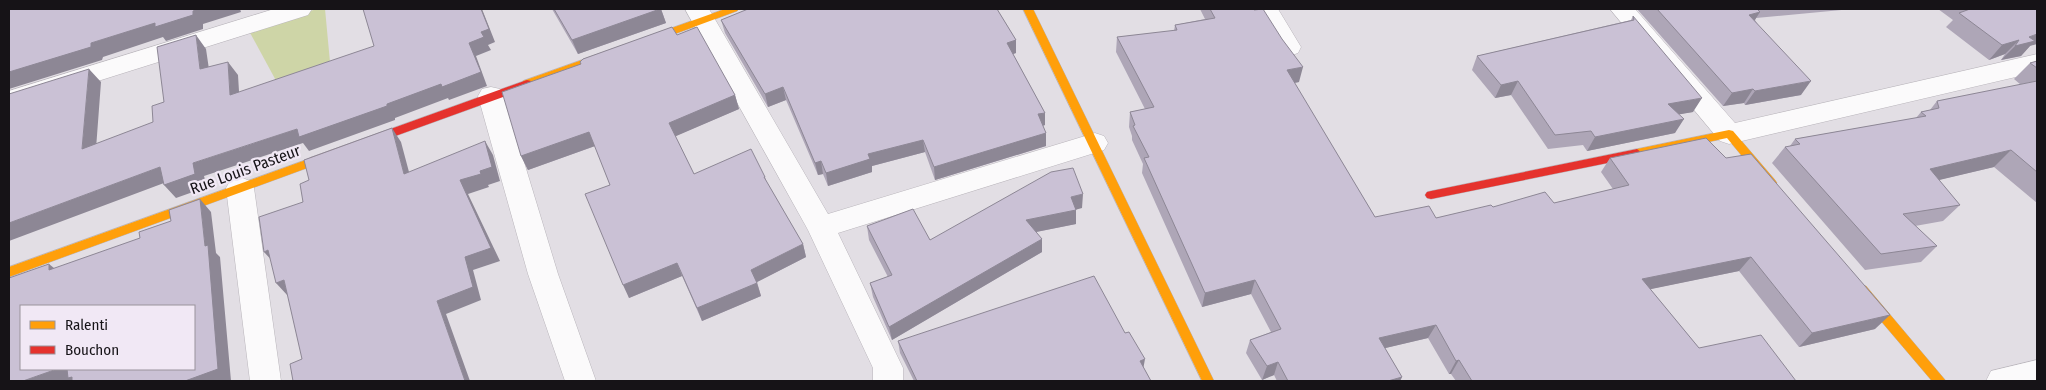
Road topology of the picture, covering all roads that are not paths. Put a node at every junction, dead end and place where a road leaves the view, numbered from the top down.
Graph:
1 (300, 9) edge
2 (734, 9) edge
3 (1028, 9) edge
4 (1266, 9) edge
5 (1622, 9) edge
6 (700, 14) edge
7 (1289, 47) edge
8 (2037, 63) edge
9 (491, 96) junction
10 (9, 100) edge
11 (1729, 134) junction
12 (1095, 143) junction
13 (240, 188) junction
14 (1780, 194) edge
15 (1431, 195) dead end
16 (821, 228) junction
17 (9, 272) edge
18 (1857, 284) edge
19 (2037, 373) edge
20 (266, 381) edge
21 (581, 381) edge
22 (888, 381) edge
23 (1208, 381) edge
24 (1940, 381) edge
25 (2002, 381) edge

1 - 10 street
2 - 6 main road, Rue Louis Pasteur
3 - 12 main road
4 - 7 street
5 - 11 street
6 - 9 main road, Rue Louis Pasteur
6 - 16 street
8 - 11 street
9 - 13 main road, Rue Louis Pasteur
9 - 21 street
11 - 14 main road
11 - 15 main road
12 - 16 street
12 - 23 main road
13 - 17 main road, Rue Louis Pasteur
13 - 20 street
16 - 22 street
18 - 24 main road
19 - 25 street

